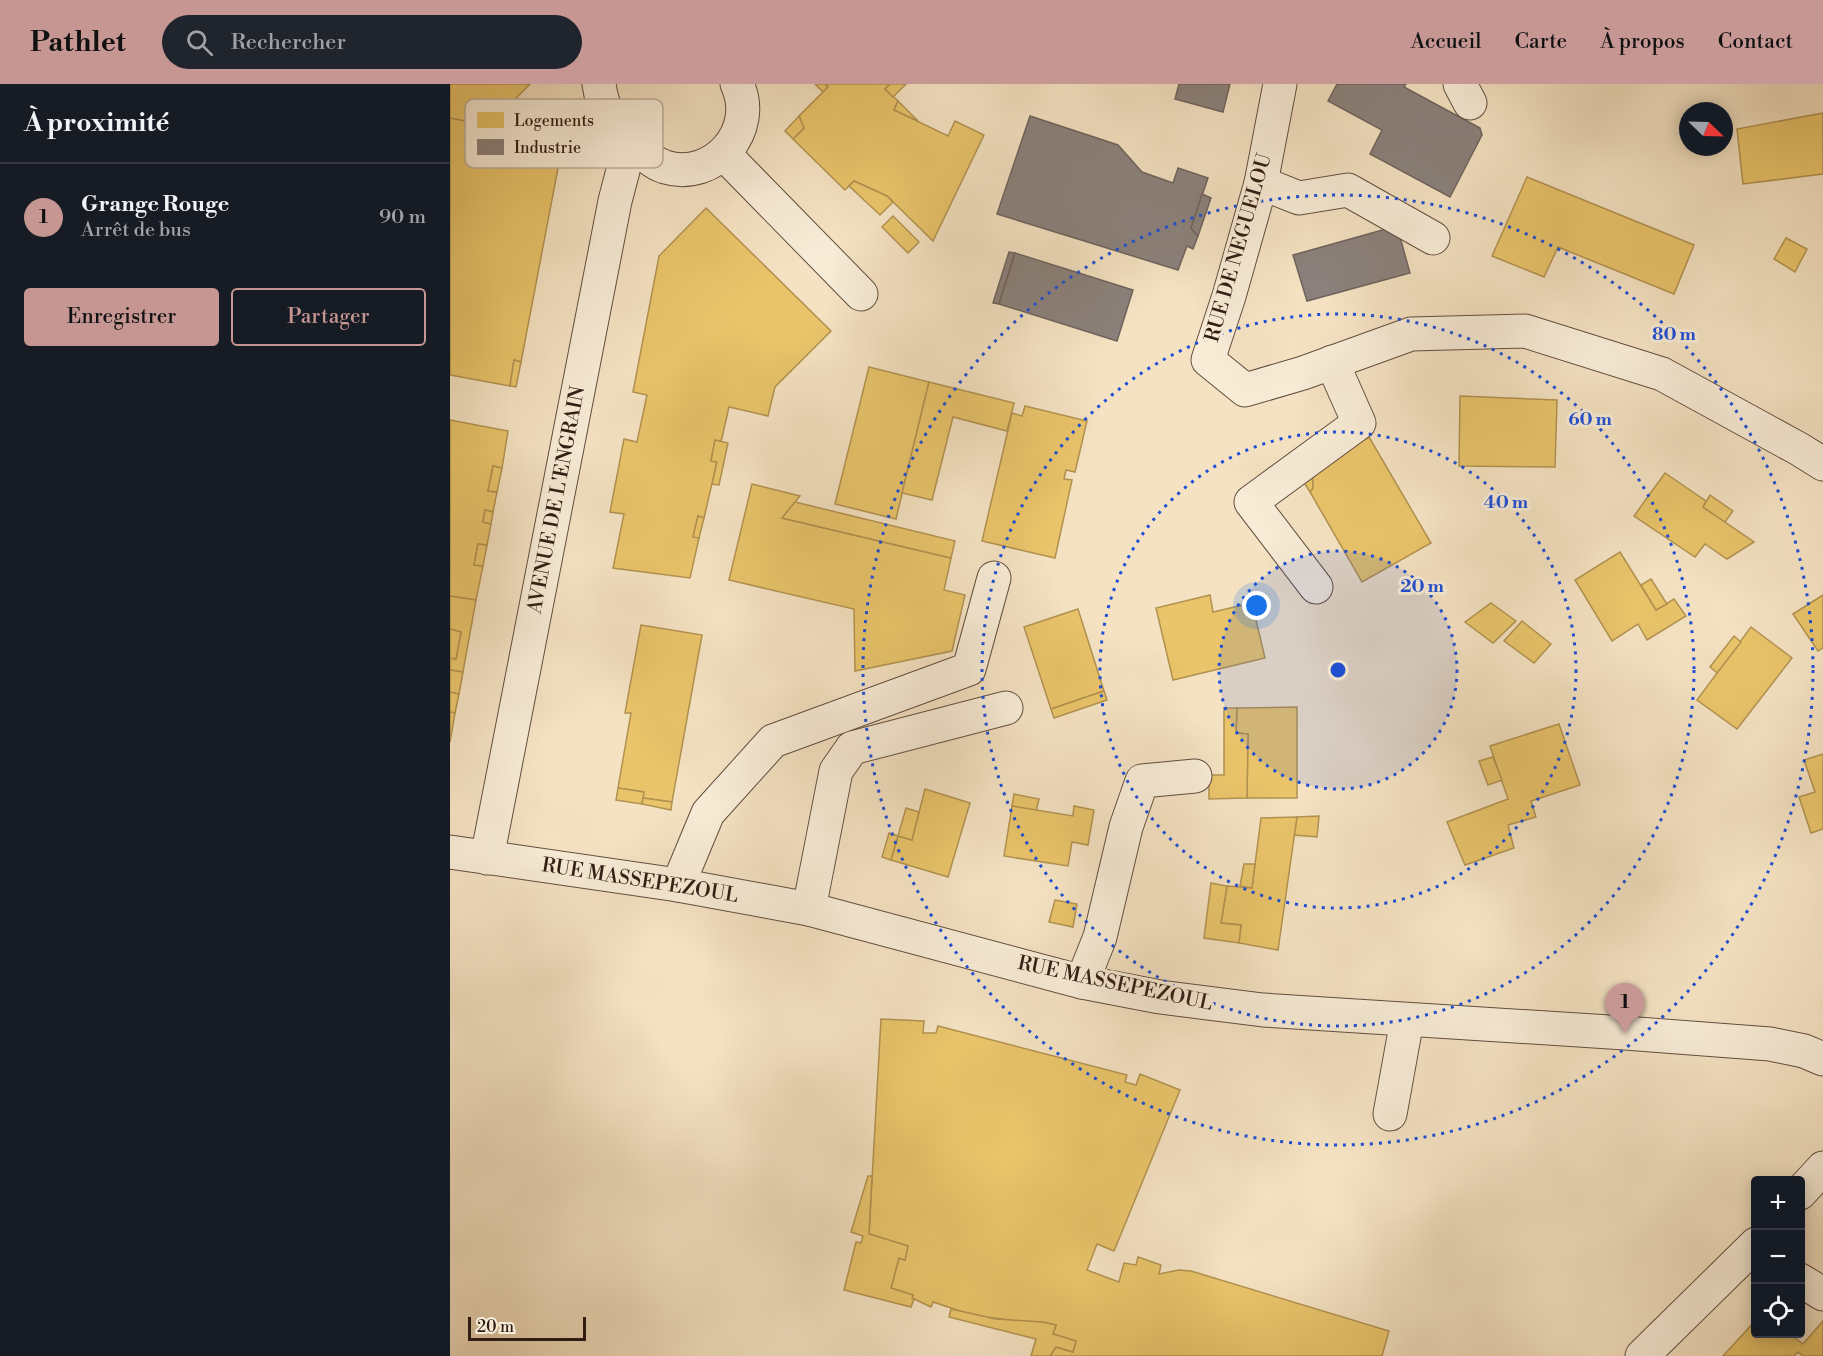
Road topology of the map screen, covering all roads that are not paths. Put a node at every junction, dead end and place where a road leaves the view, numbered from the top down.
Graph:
1 (599, 84) edge
2 (736, 84) edge
3 (1280, 84) edge
4 (601, 99) edge
5 (723, 154) junction
6 (663, 166) edge
7 (624, 168) edge
8 (1261, 183) junction
9 (1433, 237) dead end
10 (861, 294) dead end
11 (1332, 362) junction
12 (1823, 464) edge
13 (994, 578) dead end
14 (1316, 587) dead end
15 (1006, 708) dead end
16 (1195, 776) dead end
17 (450, 852) edge
18 (487, 858) junction
19 (678, 885) junction
20 (809, 909) junction
21 (1082, 982) junction
22 (1407, 1020) junction
23 (1823, 1059) edge
24 (1390, 1114) dead end
25 (1823, 1168) edge
26 (1805, 1188) edge
27 (1751, 1252) edge
28 (1805, 1283) edge
29 (1823, 1294) edge
30 (1642, 1356) edge

1 - 4 street
2 - 5 street
3 - 8 street, RUE DE NEGUELOU
5 - 6 street
5 - 10 street
7 - 18 street, AVENUE DE L'ENGRAIN
8 - 9 street
8 - 11 street, RUE DE NEGUELOU
11 - 12 street, RUE DE NEGUELOU
11 - 14 street
13 - 19 street
15 - 20 street
16 - 21 street
17 - 18 street, RUE MASSEPEZOUL
18 - 19 street, RUE MASSEPEZOUL
19 - 20 street, RUE MASSEPEZOUL
20 - 21 street, RUE MASSEPEZOUL
21 - 22 street, RUE MASSEPEZOUL
22 - 23 street, RUE MASSEPEZOUL
22 - 24 street
25 - 26 street
27 - 30 street
28 - 29 street

